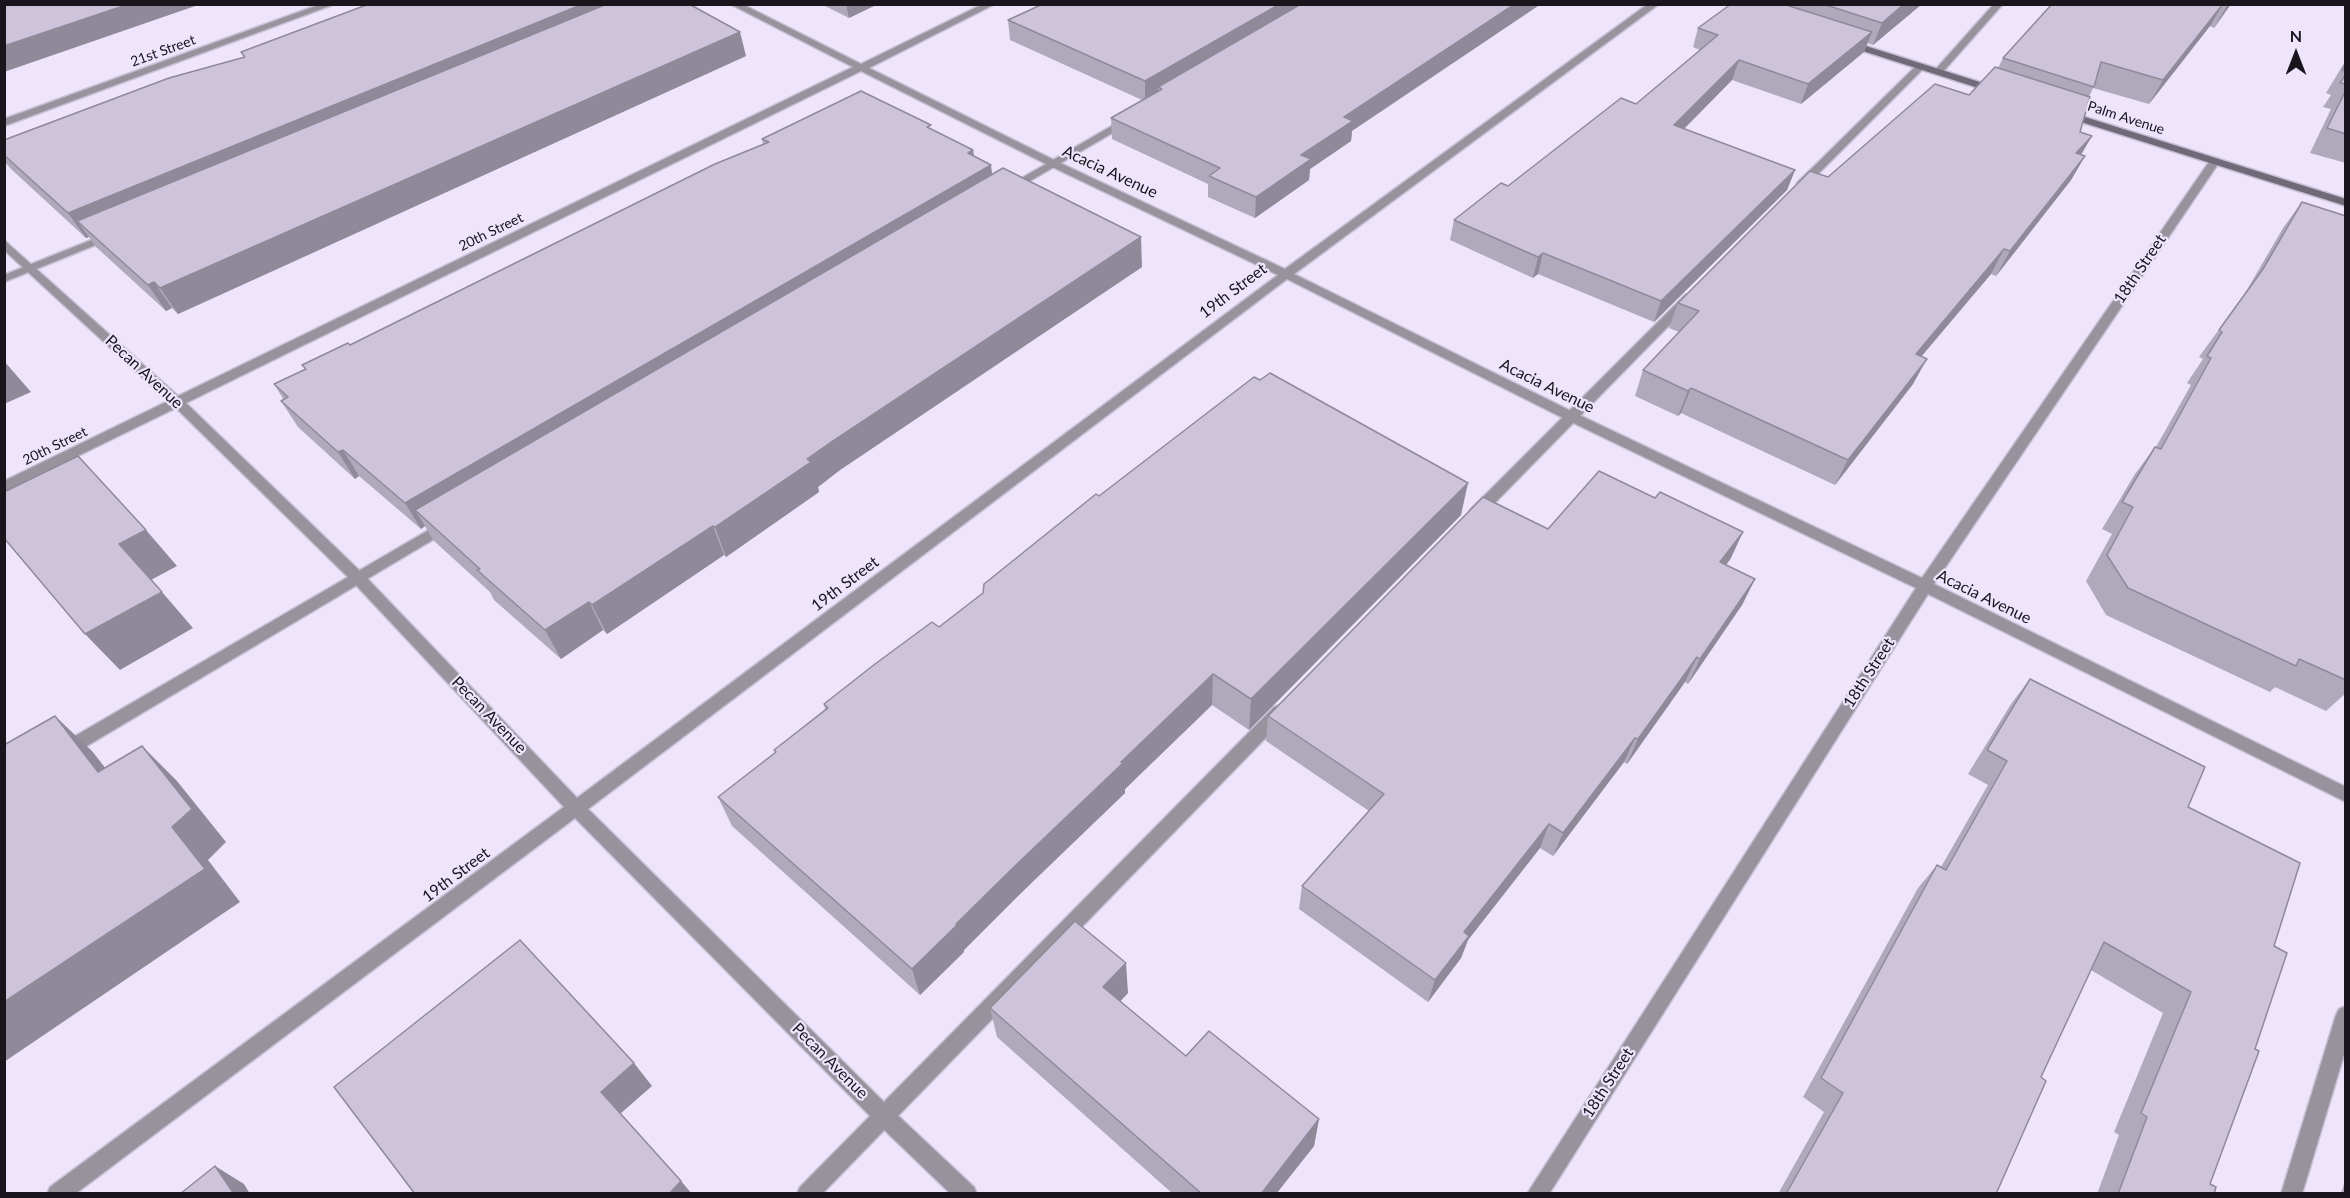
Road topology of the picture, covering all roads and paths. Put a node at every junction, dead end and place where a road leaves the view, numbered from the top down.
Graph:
1 (331, 4) edge
2 (734, 4) edge
3 (991, 4) edge
4 (1655, 4) edge
5 (1999, 4) edge
6 (1840, 41) edge
7 (1920, 67) junction
8 (861, 68) junction
9 (1938, 72) junction
10 (2014, 97) edge
11 (1144, 110) edge
12 (2058, 111) edge
13 (4, 123) edge
14 (2215, 161) junction
15 (1052, 163) junction
16 (991, 200) edge
17 (1787, 200) edge
18 (2346, 203) edge
19 (118, 232) edge
20 (4, 243) edge
21 (31, 268) junction
22 (1286, 274) junction
23 (4, 279) edge
24 (1704, 283) edge
25 (178, 403) junction
26 (1570, 416) junction
27 (4, 487) edge
28 (460, 517) edge
29 (1461, 527) edge
30 (358, 578) junction
31 (1925, 586) junction
32 (1294, 698) edge
33 (55, 757) edge
34 (2346, 795) edge
35 (576, 808) junction
36 (2346, 1014) edge
37 (884, 1116) junction
38 (57, 1194) edge
39 (807, 1194) edge
40 (967, 1194) edge
41 (1537, 1194) edge
42 (2291, 1194) edge

1 - 13 street, 21st Street
2 - 8 street, Acacia Avenue
3 - 8 street, 20th Street
4 - 22 street, 19th Street
5 - 9 street
6 - 7 street
7 - 9 street
7 - 17 street
8 - 15 street, Acacia Avenue
8 - 25 street, 20th Street
9 - 10 street
11 - 15 street
12 - 14 street, Palm Avenue
14 - 18 street, Palm Avenue
14 - 31 street, 18th Street
15 - 16 street
15 - 22 street, Acacia Avenue
19 - 21 street
20 - 21 street, Pecan Avenue
21 - 23 street
21 - 25 street, Pecan Avenue
22 - 26 street, Acacia Avenue
22 - 35 street, 19th Street
24 - 26 street
25 - 27 street, 20th Street
25 - 30 street, Pecan Avenue
26 - 29 street
26 - 31 street, Acacia Avenue
28 - 30 street
30 - 33 street
30 - 35 street, Pecan Avenue
31 - 34 street, Acacia Avenue
31 - 41 street, 18th Street
32 - 37 street
35 - 37 street, Pecan Avenue
35 - 38 street, 19th Street
36 - 42 street
37 - 39 street
37 - 40 street, Pecan Avenue

